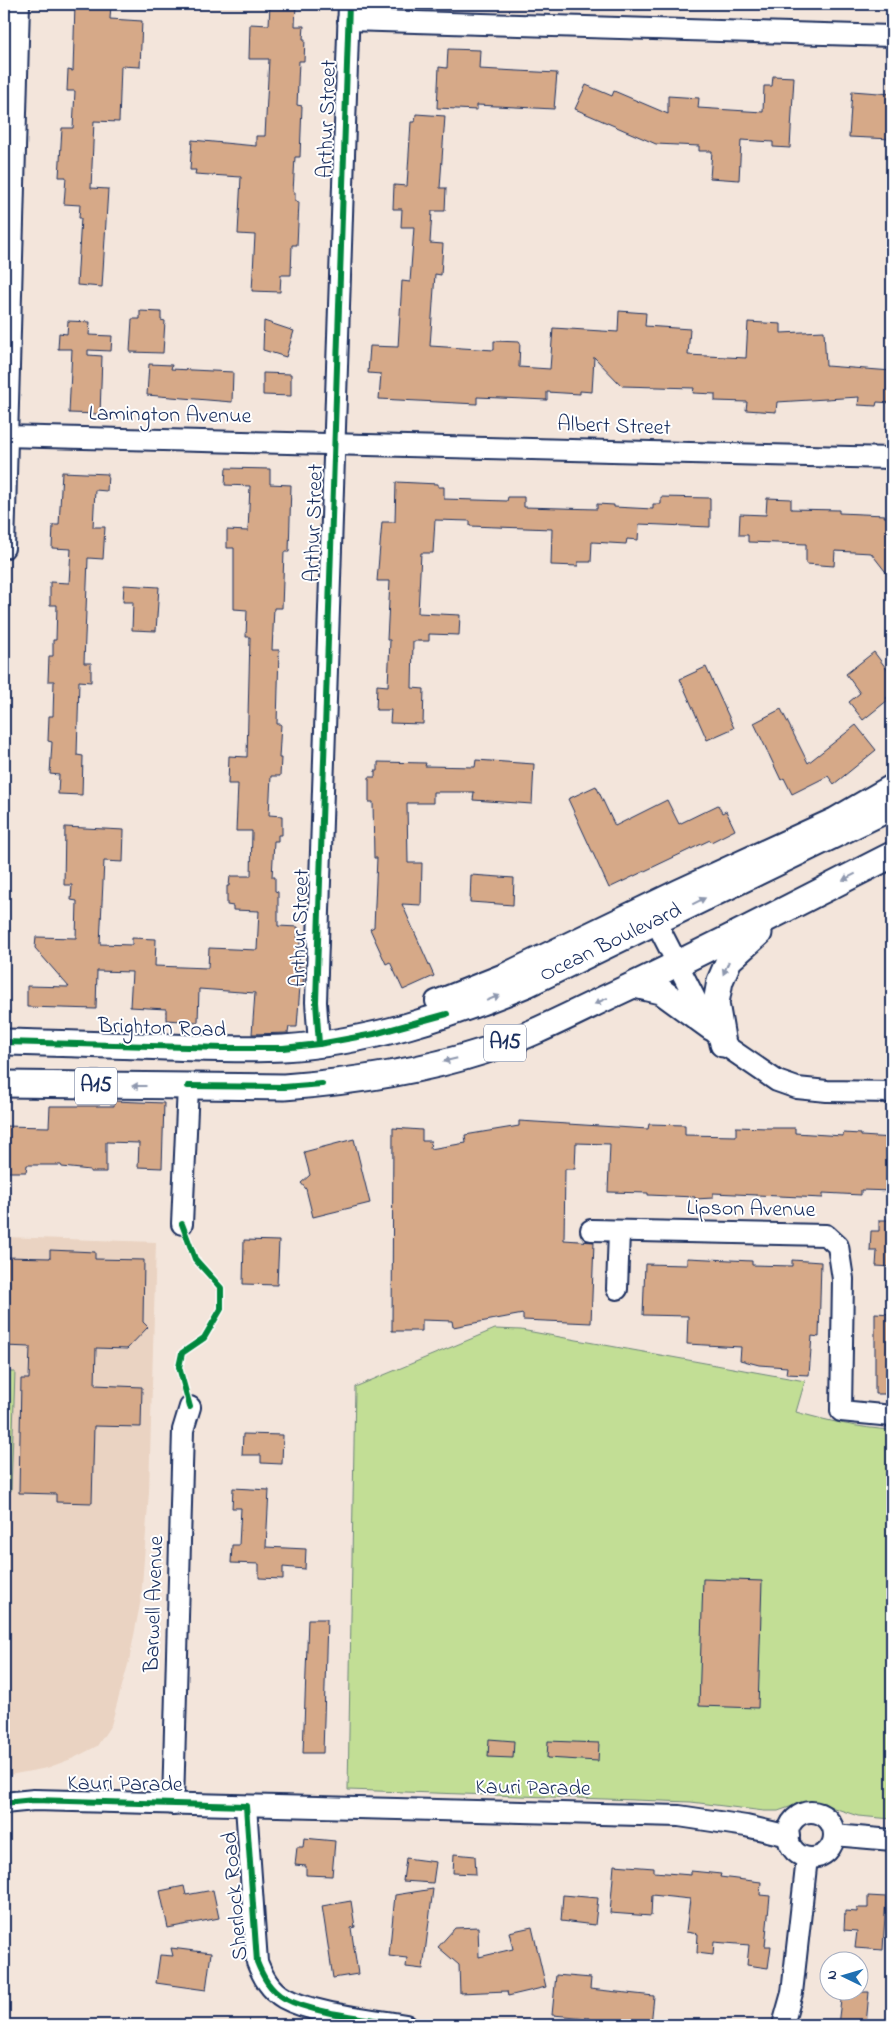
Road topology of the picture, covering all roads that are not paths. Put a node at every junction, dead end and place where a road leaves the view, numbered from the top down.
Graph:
1 (19, 4) edge
2 (349, 12) edge
3 (892, 36) edge
4 (6, 436) edge
5 (335, 444) junction
6 (892, 458) edge
7 (4, 548) edge
8 (892, 784) edge
9 (892, 807) edge
10 (892, 855) edge
11 (785, 910) junction
12 (656, 922) junction
13 (677, 965) junction
14 (635, 985) junction
15 (436, 1001) dead end
16 (718, 1036) junction
17 (4, 1042) edge
18 (319, 1044) junction
19 (4, 1084) edge
20 (188, 1086) junction
21 (892, 1092) edge
22 (182, 1224) dead end
23 (590, 1230) dead end
24 (619, 1231) junction
25 (617, 1289) dead end
26 (190, 1407) dead end
27 (892, 1416) edge
28 (4, 1804) edge
29 (173, 1804) junction
30 (246, 1806) junction
31 (834, 1834) junction
32 (789, 1836) junction
33 (892, 1840) edge
34 (807, 1858) junction
35 (406, 2025) edge
36 (783, 2025) edge

1 - 4 street
2 - 3 street
2 - 5 street, Arthur Street
4 - 5 street, Lamington Avenue
4 - 7 street
5 - 6 street, Albert Street
5 - 18 street, Arthur Street
8 - 15 street, Ocean Boulevard
12 -> 9 main road, Ocean Boulevard / A15
10 -> 11 main road, Ocean Boulevard / A15
11 - 13 main road, Ocean Boulevard / A15
11 -> 16 main road
12 - 13 street
18 -> 12 main road, Ocean Boulevard / A15
13 - 14 main road, Ocean Boulevard / A15
13 - 16 street
14 - 16 main road
14 -> 20 main road, Ocean Boulevard / A15
16 - 21 street
17 - 18 main road, Brighton Road / A15
20 -> 19 main road, A15
20 - 22 street
23 - 24 street, Lipson Avenue
24 - 25 street
24 - 27 street, Lipson Avenue
26 - 29 street, Barwell Avenue
28 - 29 street, Kauri Parade
29 - 30 street, Kauri Parade
30 - 32 street, Kauri Parade
30 - 35 street, Sherlock Road
31 - 32 street
31 - 33 street
31 - 34 street
32 - 34 street
34 - 36 street

